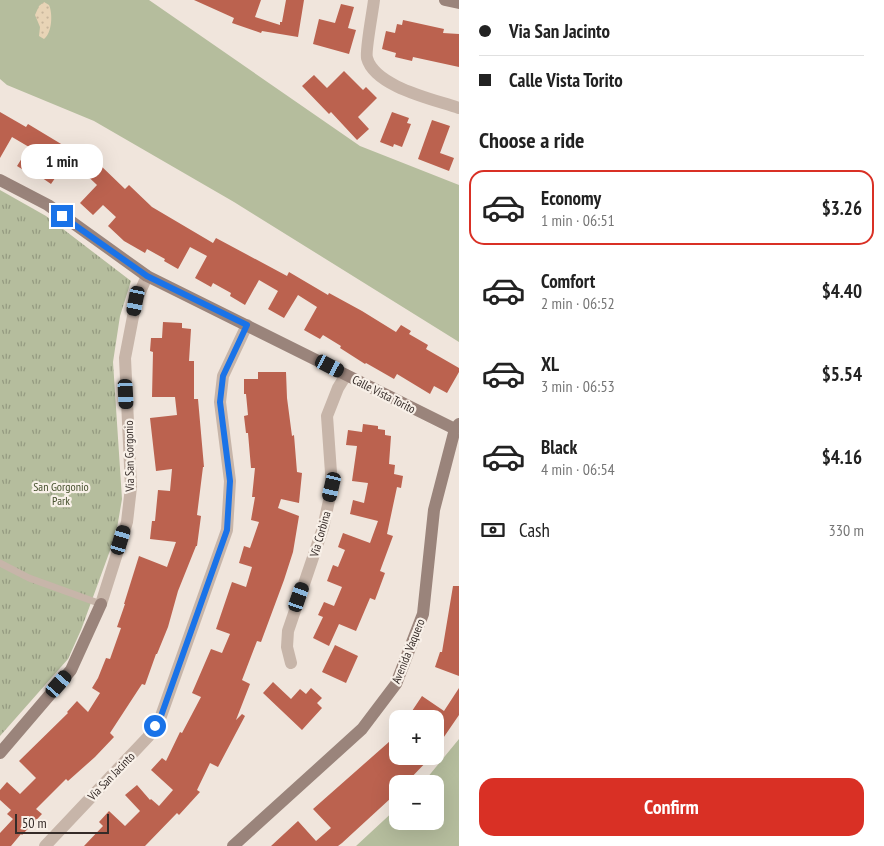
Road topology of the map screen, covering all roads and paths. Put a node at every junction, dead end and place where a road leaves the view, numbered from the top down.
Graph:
1 (374, 0) edge
2 (445, 0) edge
3 (459, 3) edge
4 (459, 108) edge
5 (0, 180) edge
6 (147, 276) junction
7 (247, 325) junction
8 (346, 375) junction
9 (457, 426) edge
10 (0, 562) edge
11 (102, 604) junction
12 (291, 663) dead end
13 (0, 753) edge
14 (45, 846) edge
15 (233, 846) edge

1 - 4 street
2 - 3 street
5 - 6 street, Calle Vista Torito
6 - 7 street, Calle Vista Torito
6 - 11 street, Via San Gorgonio
7 - 8 street, Calle Vista Torito
7 - 14 street, Via San Jacinto
8 - 9 street, Calle Vista Torito
8 - 12 street, Via Corbina
9 - 15 street, Avenida Vaquero
10 - 11 lane
11 - 13 street, Via San Gorgonio

